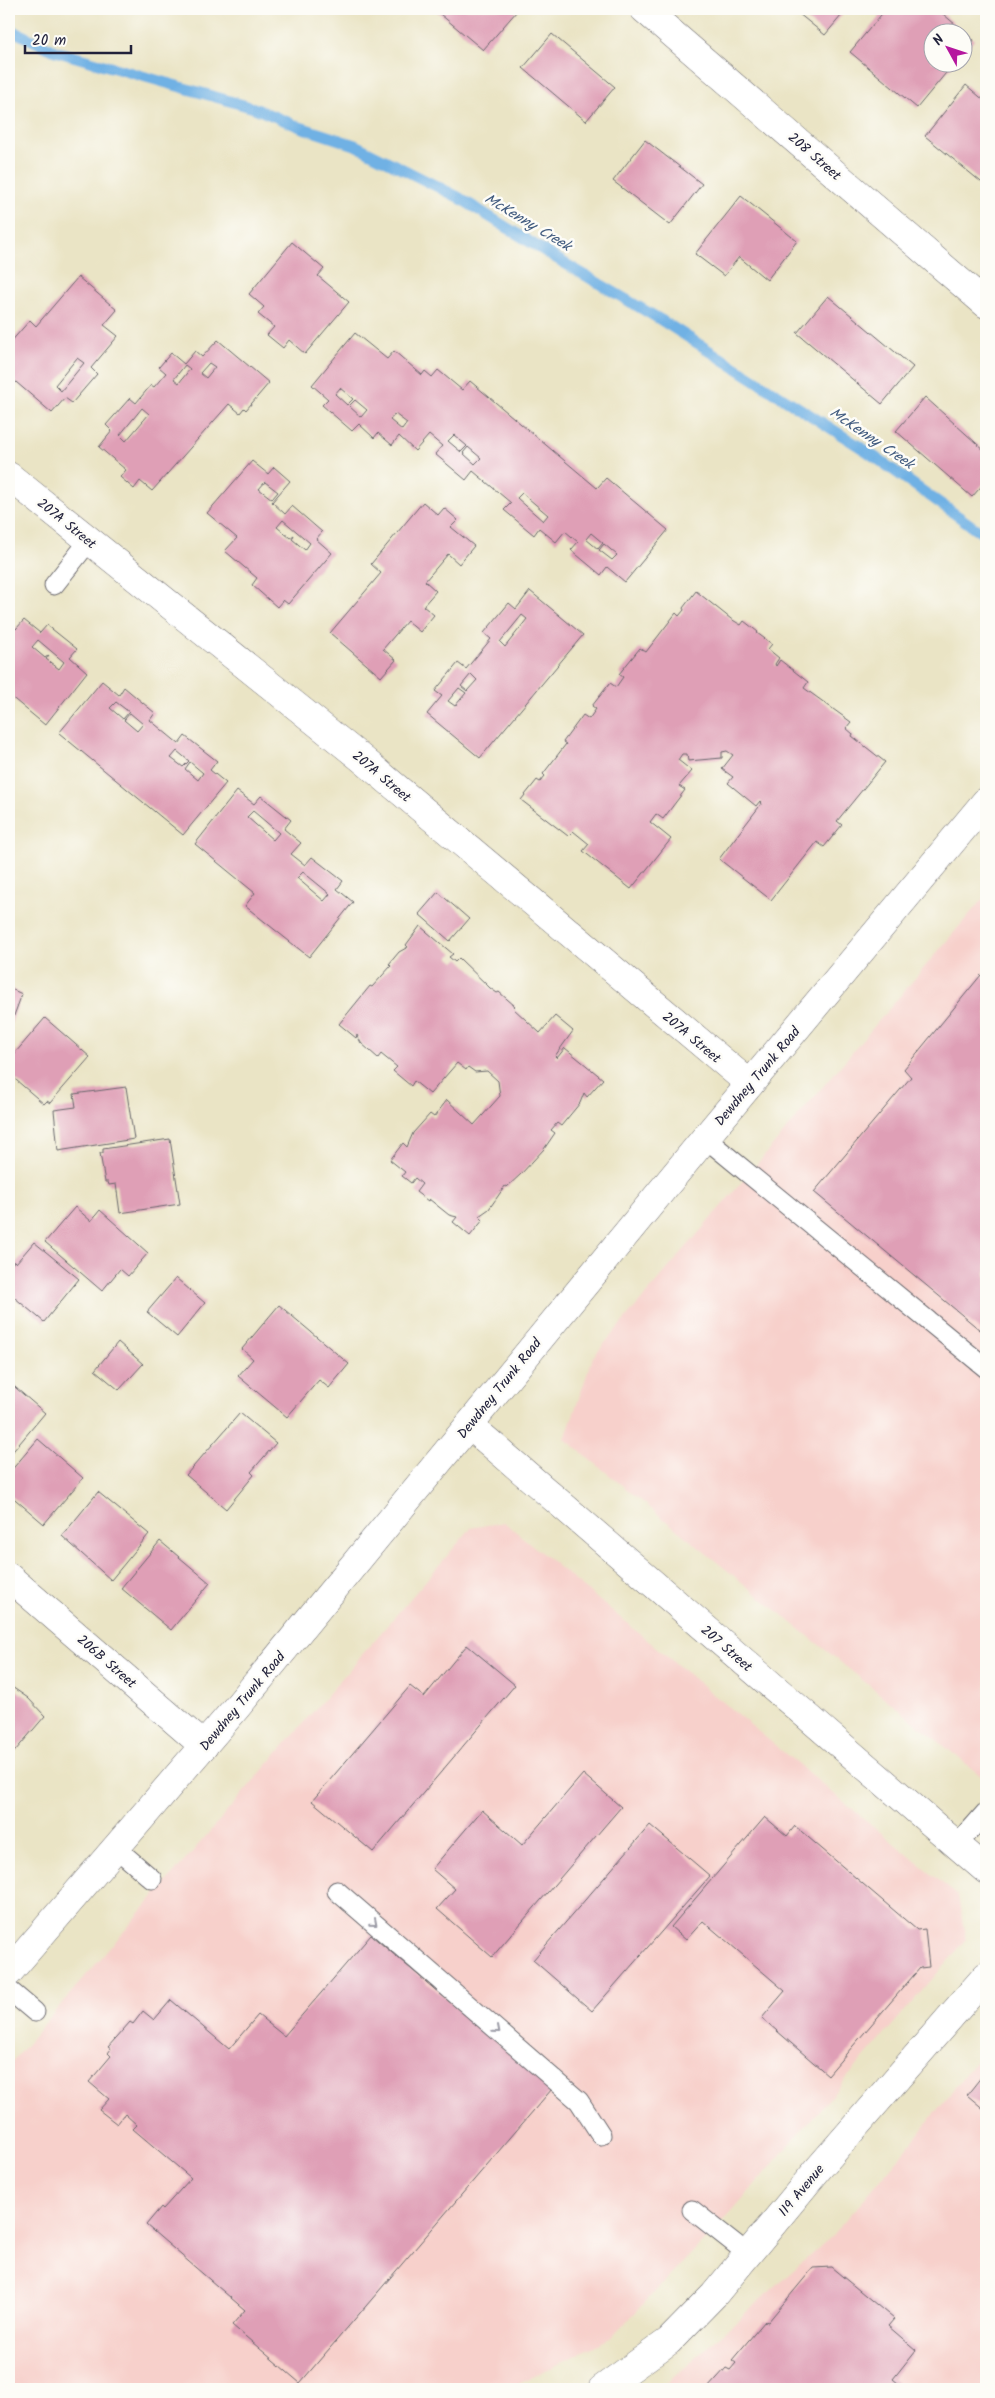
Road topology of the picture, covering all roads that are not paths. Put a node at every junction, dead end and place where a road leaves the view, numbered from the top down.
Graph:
1 (644, 9) edge
2 (986, 304) edge
3 (9, 476) edge
4 (89, 541) junction
5 (54, 585) dead end
6 (986, 801) edge
7 (750, 1084) junction
8 (705, 1138) junction
9 (986, 1368) edge
10 (469, 1425) junction
11 (9, 1577) edge
12 (204, 1746) junction
13 (986, 1812) edge
14 (958, 1845) junction
15 (116, 1848) junction
16 (986, 1870) edge
17 (152, 1879) dead end
18 (337, 1891) dead end
19 (9, 1972) edge
20 (986, 1976) edge
21 (9, 1990) edge
22 (35, 2012) dead end
23 (601, 2135) dead end
24 (692, 2210) dead end
25 (748, 2254) junction
26 (602, 2389) edge

1 - 2 street, 208 Street
3 - 4 street, 207A Street
4 - 5 lane
4 - 7 street, 207A Street
6 - 7 street, Dewdney Trunk Road
7 - 8 street, Dewdney Trunk Road
8 - 9 lane
8 - 10 street, Dewdney Trunk Road
10 - 12 street, Dewdney Trunk Road
10 - 14 street, 207 Street
11 - 12 street, 206B Street
12 - 15 street, Dewdney Trunk Road
13 - 14 lane
14 - 16 street, 207 Street
15 - 17 lane
15 - 19 street, Dewdney Trunk Road
18 -> 23 lane
20 - 25 street, 119 Avenue
21 - 22 lane
24 - 25 lane
25 - 26 street, 119 Avenue

